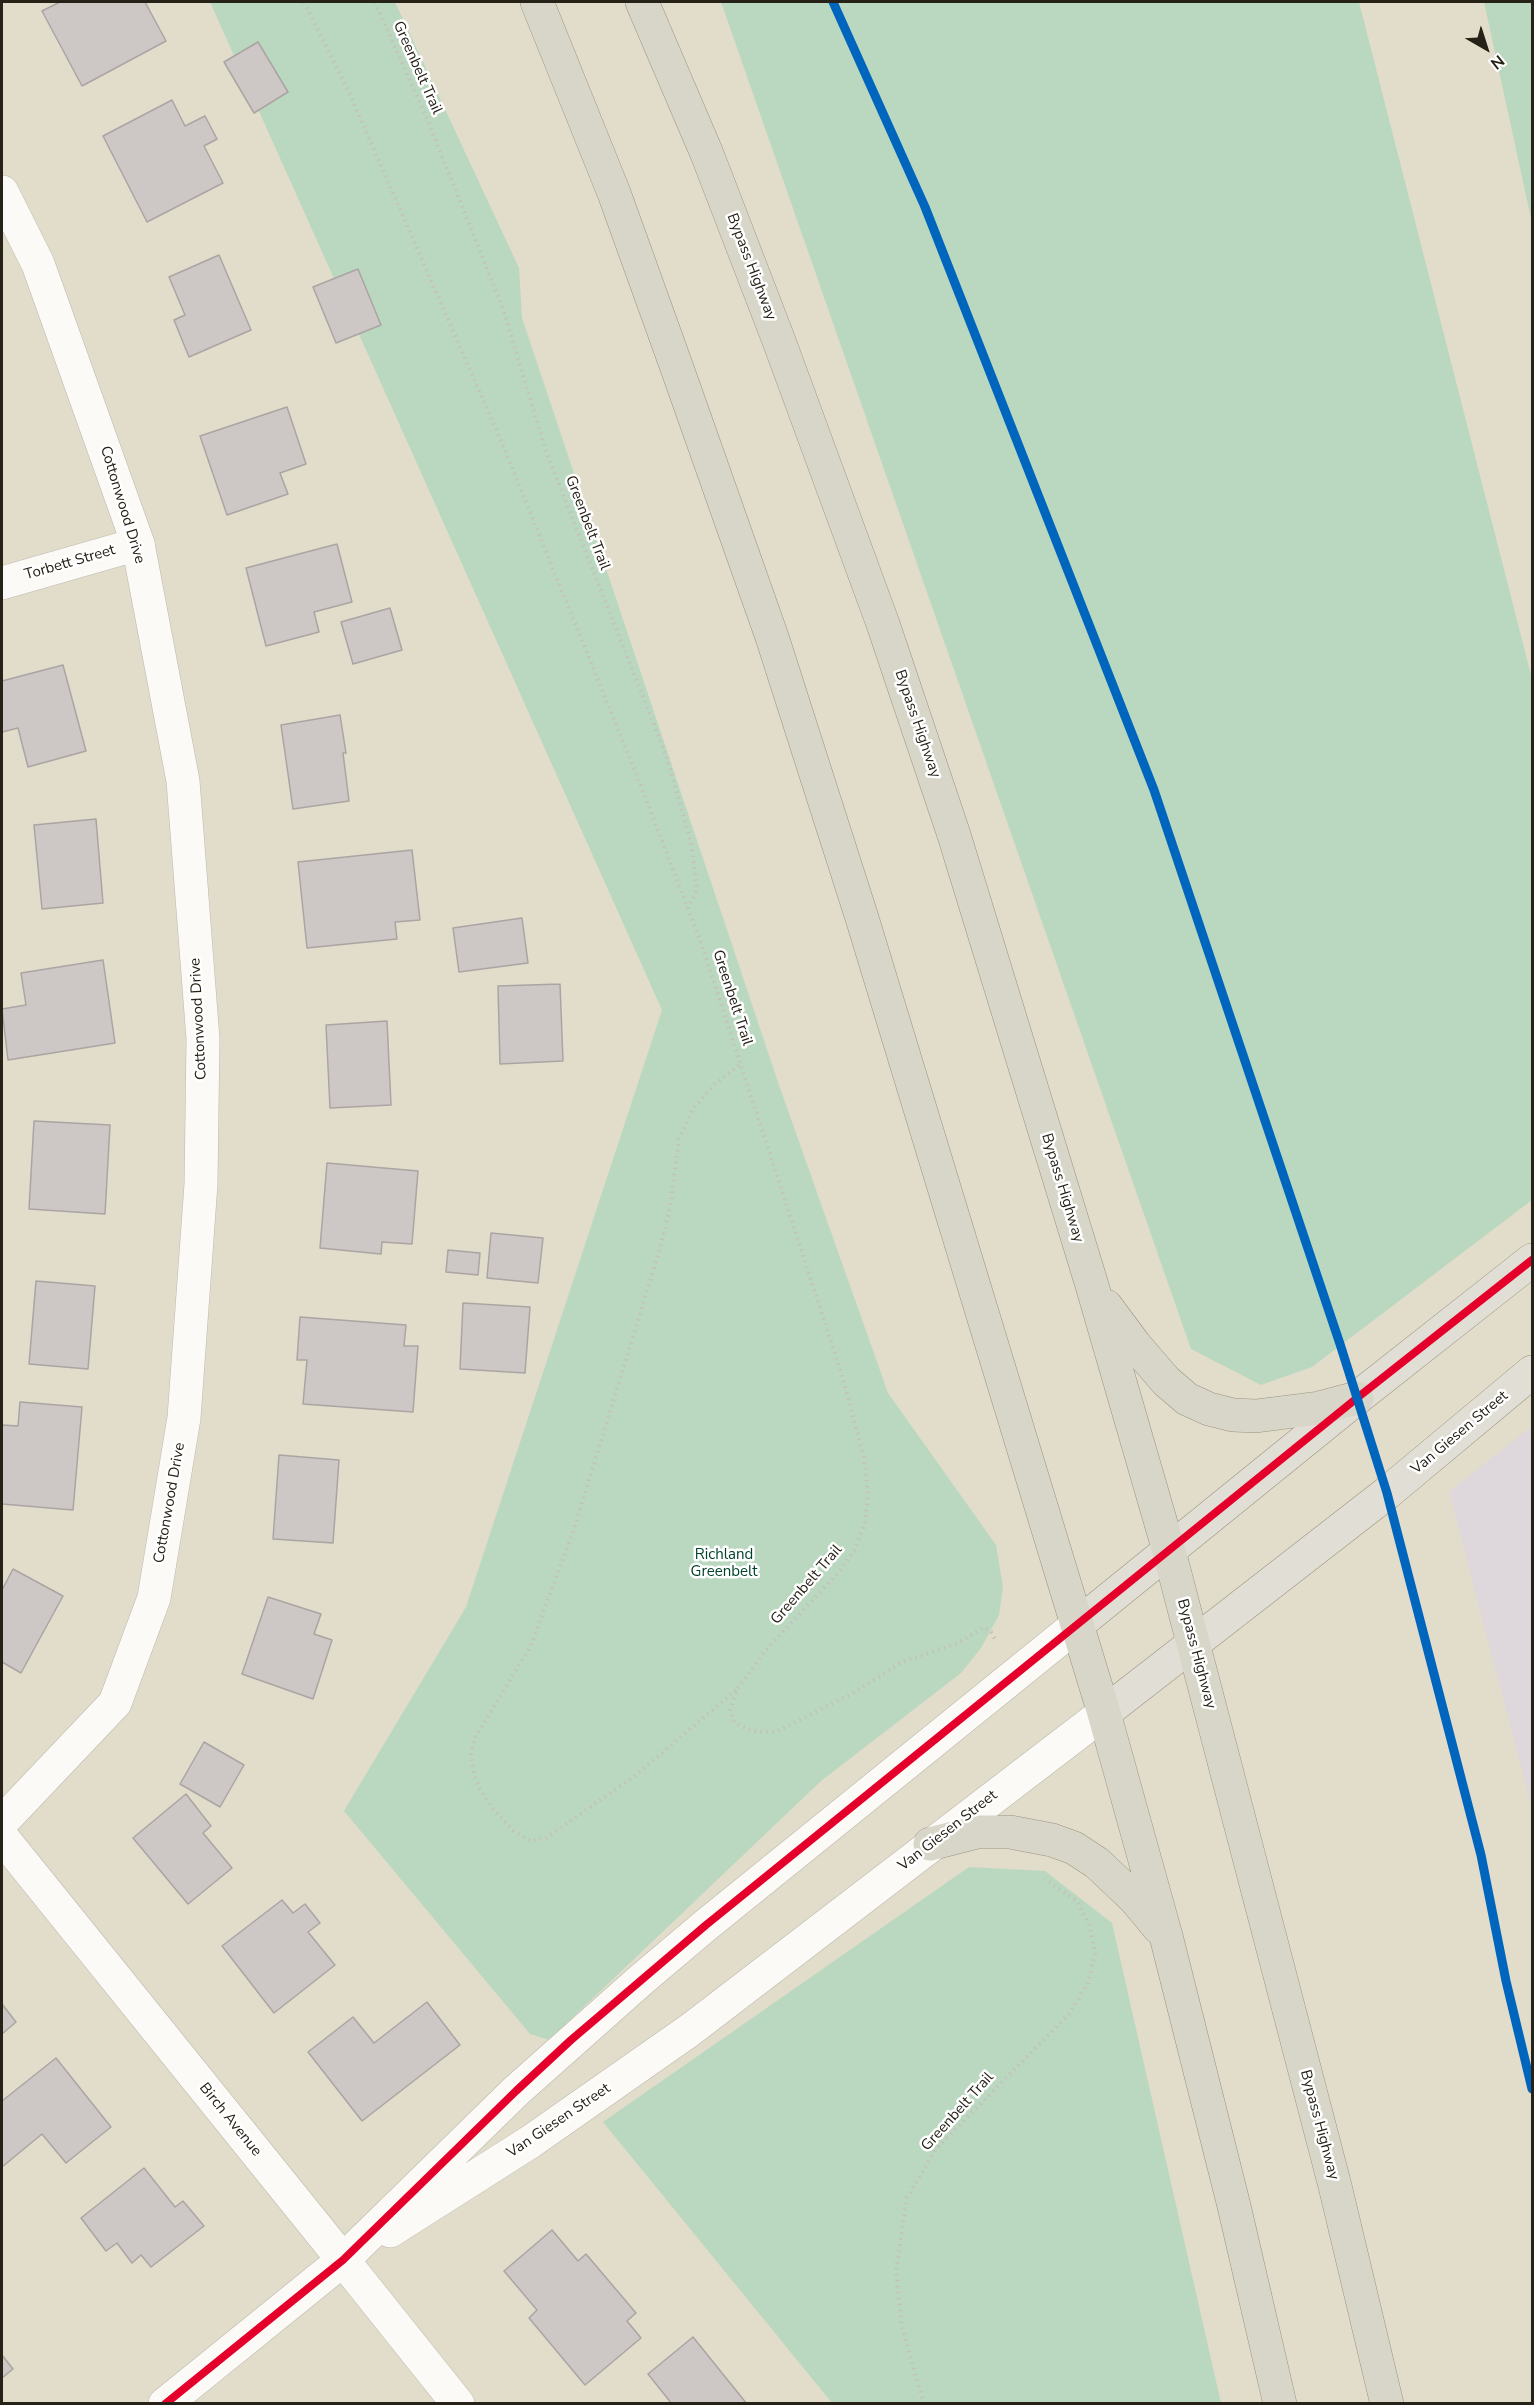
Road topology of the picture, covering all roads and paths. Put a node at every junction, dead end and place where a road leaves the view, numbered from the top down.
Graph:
1 (304, 2) edge
2 (375, 2) edge
3 (537, 2) edge
4 (642, 2) edge
5 (2, 192) edge
6 (138, 544) junction
7 (2, 583) edge
8 (687, 909) junction
9 (741, 1064) junction
10 (1533, 1260) edge
11 (1090, 1282) junction
12 (1533, 1372) edge
13 (1357, 1398) junction
14 (1169, 1551) junction
15 (1077, 1624) junction
16 (984, 1627) dead end
17 (1194, 1645) junction
18 (737, 1689) junction
19 (1104, 1713) junction
20 (2, 1822) edge
21 (2, 1837) edge
22 (930, 1844) junction
23 (1044, 1880) dead end
24 (1166, 1936) junction
25 (343, 2260) junction
26 (165, 2403) edge
27 (458, 2403) edge
28 (924, 2403) edge
29 (1280, 2403) edge
30 (1387, 2403) edge

1 - 8 path
2 - 8 path, Greenbelt Trail
3 - 15 highway
4 - 11 highway, Bypass Highway
5 - 6 street, Cottonwood Drive
6 - 7 street, Torbett Street
6 - 20 street, Cottonwood Drive
8 - 9 path, Greenbelt Trail
9 - 18 path, Greenbelt Trail
9 - 18 path
10 - 13 main road, Van Giesen Street
11 - 13 highway
11 - 14 highway, Bypass Highway
12 - 17 main road, Van Giesen Street
13 - 14 main road, Van Giesen Street
14 - 15 main road, Van Giesen Street
14 - 17 highway, Bypass Highway
15 - 19 highway
15 - 25 street, Van Giesen Street
16 - 18 path, Greenbelt Trail
17 - 19 main road, Van Giesen Street
17 - 30 highway, Bypass Highway
19 - 22 street, Van Giesen Street
19 - 24 highway
21 - 25 street, Birch Avenue
22 - 24 highway
22 - 25 street, Van Giesen Street
23 - 28 path, Greenbelt Trail
24 - 29 highway
25 - 26 street, Van Giesen Street
25 - 27 street, Birch Avenue

